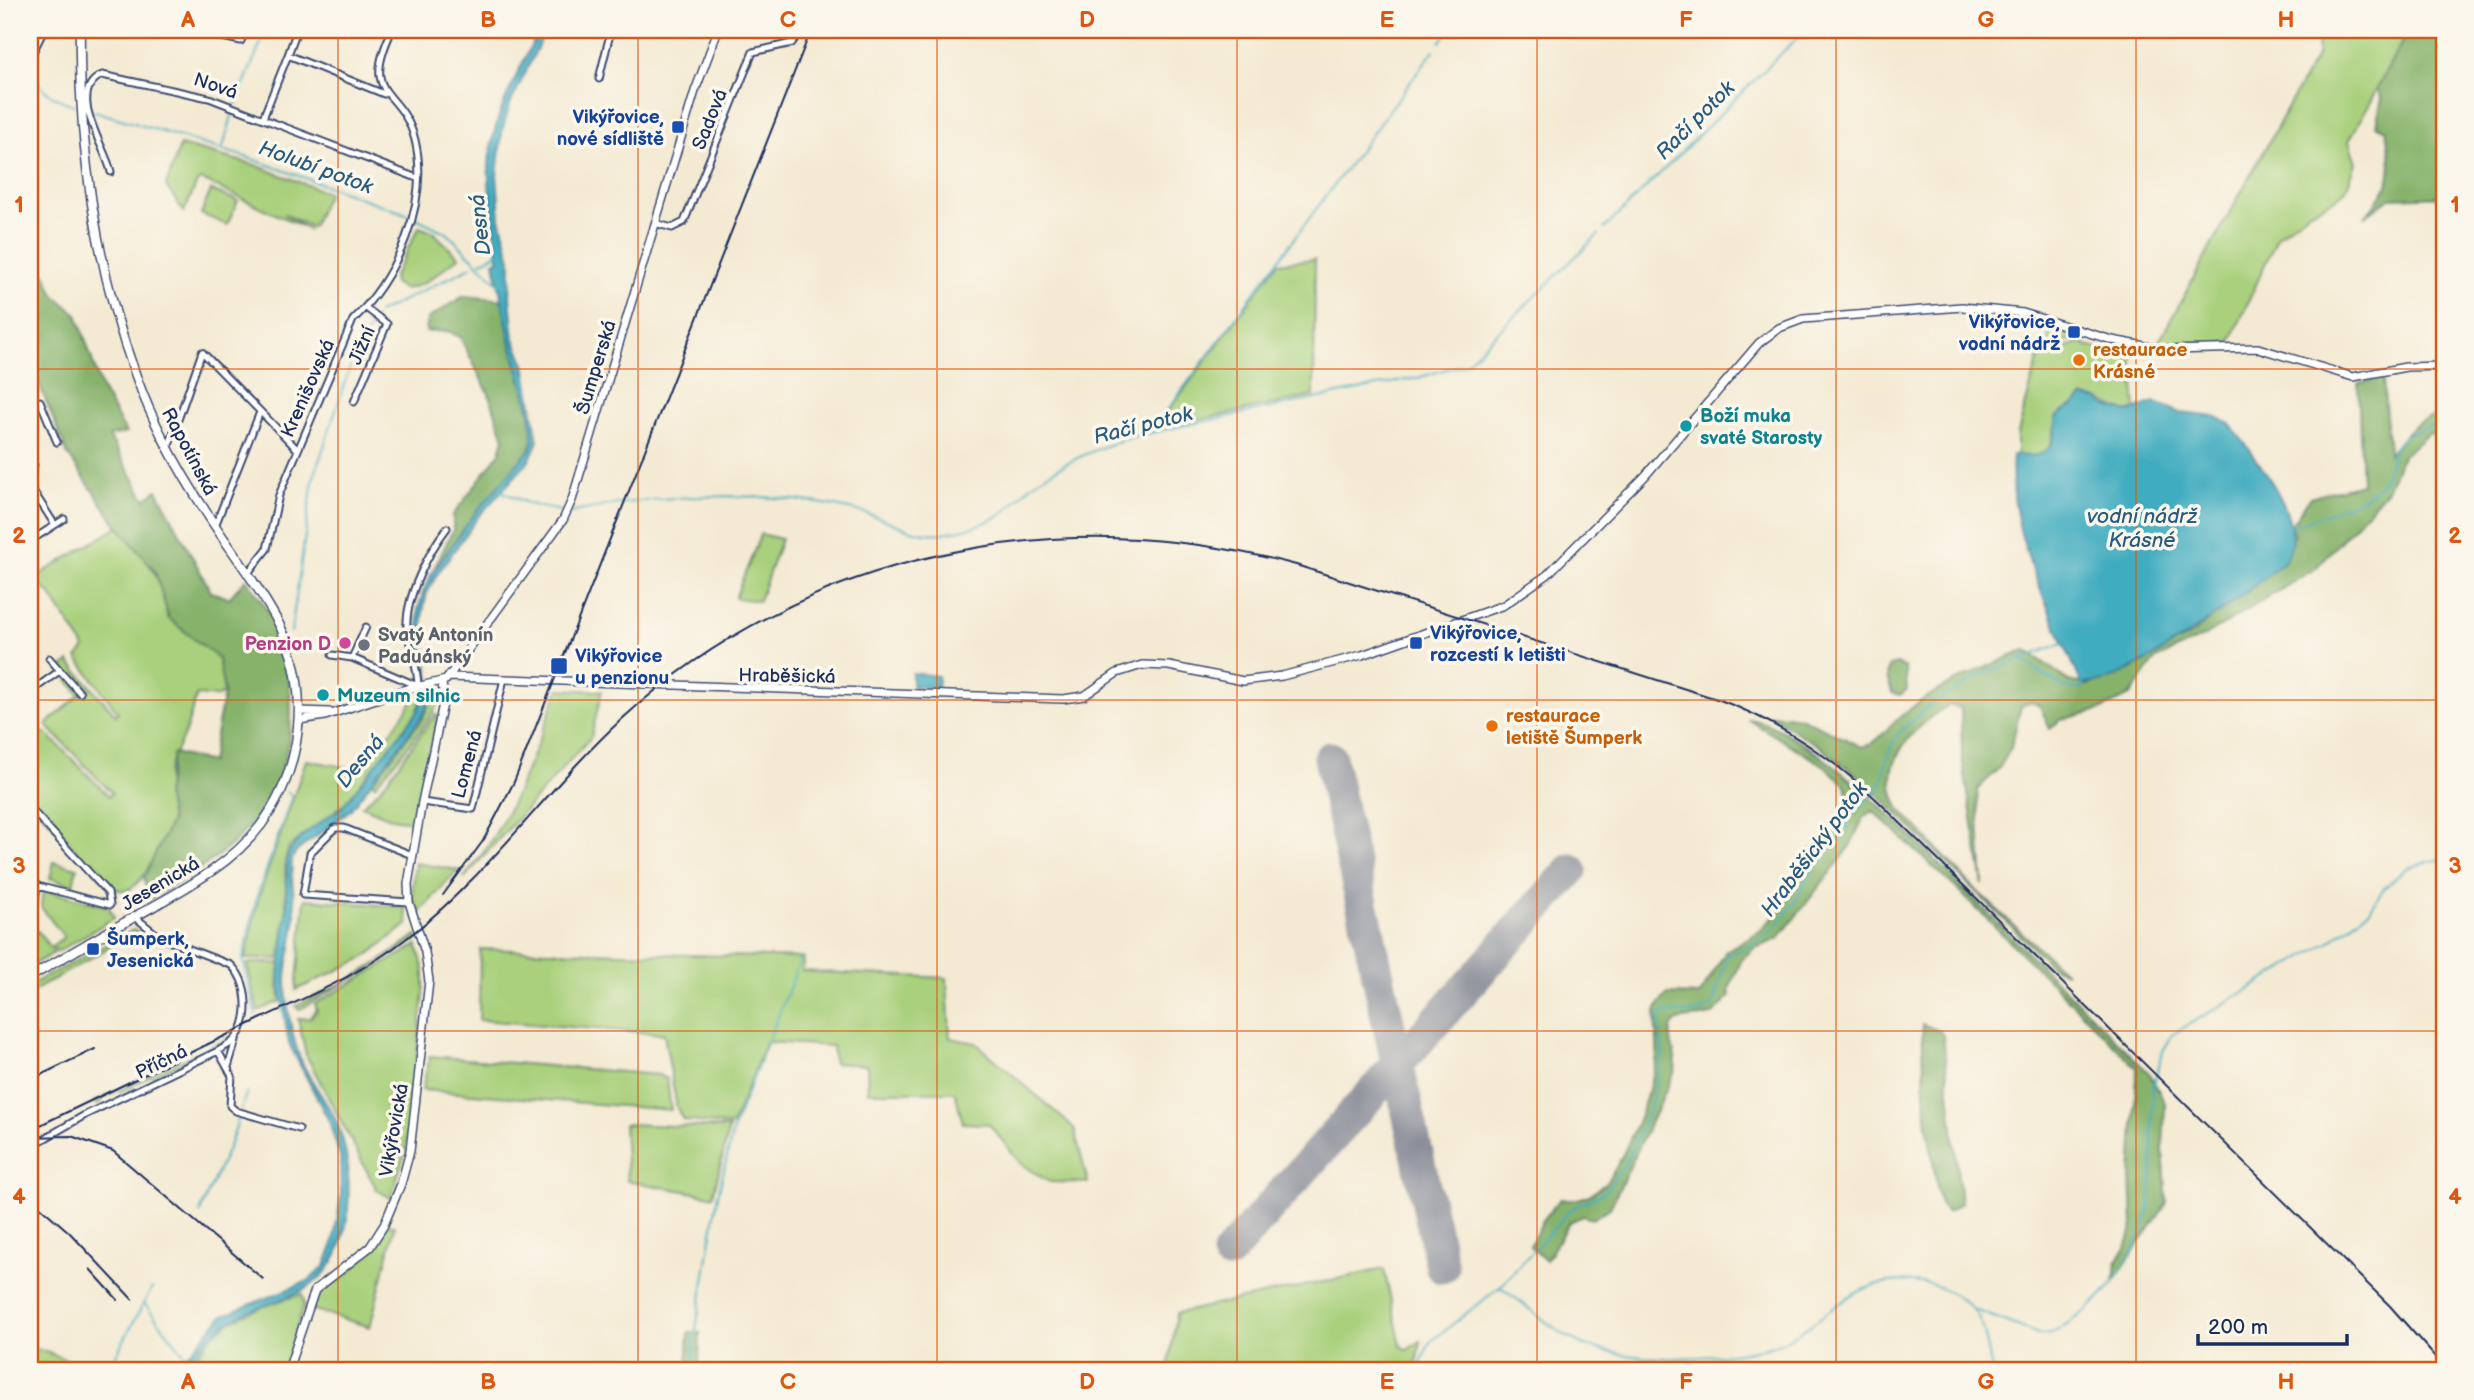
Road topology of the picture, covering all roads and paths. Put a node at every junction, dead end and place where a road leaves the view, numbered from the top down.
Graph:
1 (44, 30) edge
2 (80, 30) edge
3 (188, 30) edge
4 (246, 30) edge
5 (297, 30) edge
6 (392, 30) edge
7 (611, 30) edge
8 (718, 30) edge
9 (801, 30) edge
10 (288, 55) junction
11 (30, 58) edge
12 (599, 79) dead end
13 (386, 94) junction
14 (263, 118) junction
15 (111, 172) dead end
16 (417, 178) junction
17 (655, 223) junction
18 (366, 308) junction
19 (2444, 366) edge
20 (354, 402) dead end
21 (30, 404) edge
22 (34, 412) dead end
23 (260, 412) junction
24 (57, 442) dead end
25 (168, 448) junction
26 (297, 449) junction
27 (30, 459) edge
28 (30, 483) edge
29 (64, 519) dead end
30 (54, 525) junction
31 (215, 526) junction
32 (447, 528) dead end
33 (30, 541) edge
34 (248, 573) junction
35 (366, 627) dead end
36 (332, 655) dead end
37 (49, 658) dead end
38 (352, 658) junction
39 (58, 672) junction
40 (450, 677) junction
41 (504, 679) junction
42 (438, 684) junction
43 (421, 686) junction
44 (30, 692) edge
45 (80, 693) dead end
46 (299, 716) junction
47 (30, 726) edge
48 (36, 733) dead end
49 (282, 789) joint
50 (421, 805) junction
51 (30, 808) edge
52 (412, 855) junction
53 (33, 884) edge
54 (409, 902) junction
55 (30, 914) edge
56 (135, 917) junction
57 (30, 977) edge
58 (236, 1040) junction
59 (218, 1051) junction
60 (228, 1067) junction
61 (299, 1129) dead end
62 (30, 1147) edge
63 (288, 1370) edge

1 - 11 street
2 - 25 main road, Rapotínská
3 - 4 street
5 - 10 street
6 - 13 street
7 - 12 street
8 - 17 street, Šumperská
9 - 17 street, Sadová
10 - 13 street
10 - 14 street
13 - 16 street, Krenišovská
14 - 15 street, Nová
14 - 16 street, Nová
16 - 18 street, Krenišovská
17 - 40 street, Šumperská
18 - 20 street, Jižní
18 - 26 street, Krenišovská
19 - 41 street, Hraběšická
21 - 22 street
21 - 24 street
23 - 25 street
23 - 26 street
23 - 31 street
25 - 31 main road, Rapotínská
26 - 34 street, Krenišovská
27 - 28 street
28 - 30 street
29 - 30 street
30 - 33 street
31 - 34 main road, Rapotínská
32 - 43 street
34 - 46 main road, Rapotínská
35 - 38 street
36 - 38 street
37 - 39 street
38 - 43 street
39 - 44 street
39 - 45 street
40 - 41 street, Hraběšická
40 - 42 street, Šumperská
41 - 50 street, Lomená
42 - 43 street
42 - 50 street, Vikýřovická
43 - 46 street
46 - 49 main road, Rapotínská
47 - 48 street
49 - 56 main road, Jesenická
50 - 52 street, Vikýřovická
51 - 53 street
52 - 54 street, Vikýřovická
52 - 54 street
53 - 55 street
54 - 63 street, Vikýřovická
56 - 57 main road, Jesenická
56 - 58 street
58 - 59 street, Příčná
58 - 60 street
59 - 60 street
59 - 62 street, Příčná
60 - 61 street

